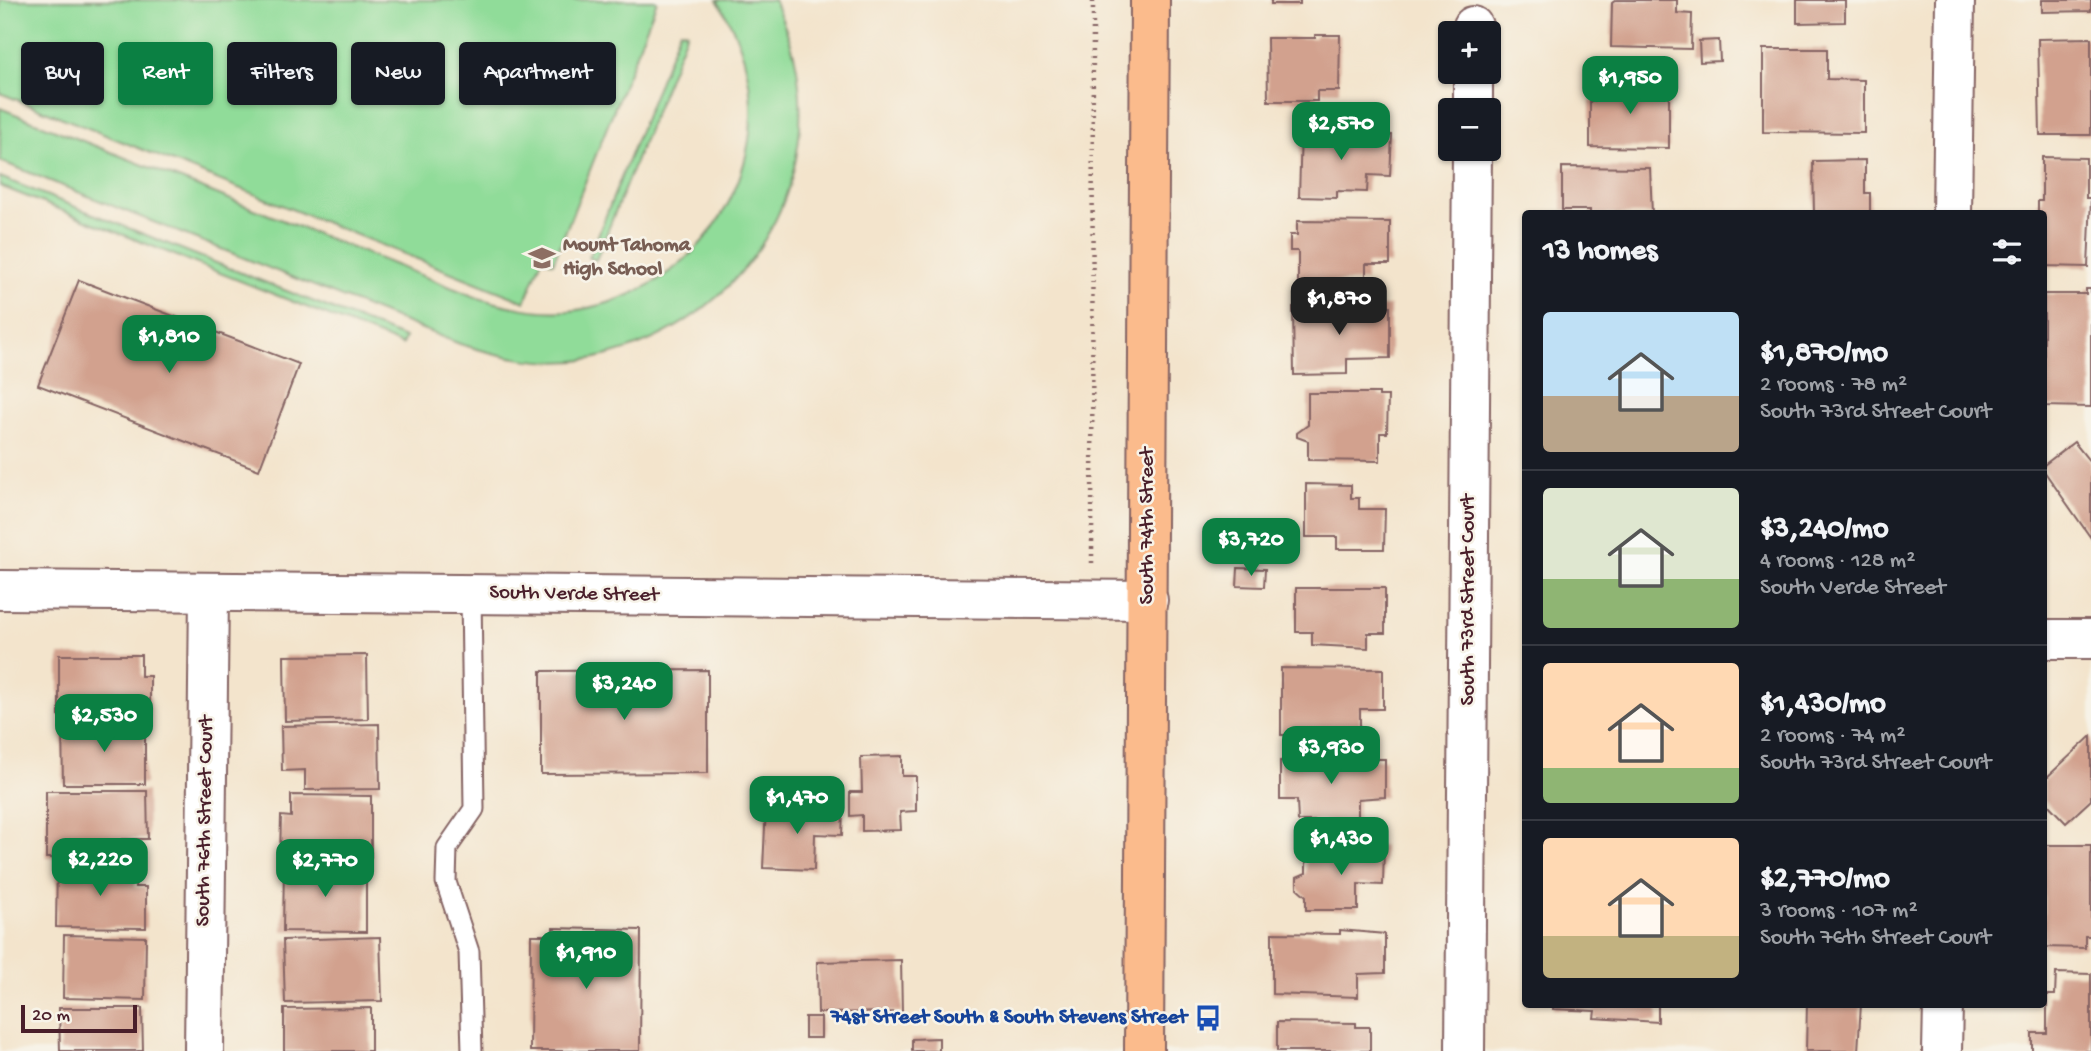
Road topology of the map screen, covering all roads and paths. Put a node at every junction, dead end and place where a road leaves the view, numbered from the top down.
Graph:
1 (1093, 0) edge
2 (1150, 0) edge
3 (1955, 0) edge
4 (1472, 161) edge
5 (1952, 210) edge
6 (0, 590) edge
7 (209, 592) junction
8 (471, 594) junction
9 (1092, 600) junction
10 (1148, 600) junction
11 (2047, 639) edge
12 (2091, 639) edge
13 (1943, 1008) edge
14 (204, 1051) edge
15 (472, 1051) edge
16 (1144, 1051) edge
17 (1465, 1051) edge
18 (1942, 1051) edge

1 - 9 path
2 - 10 main road, South 74th Street
3 - 5 street
4 - 17 street, South 73rd Street Court
6 - 7 street, South Verde Street
7 - 8 street, South Verde Street
7 - 14 street, South 76th Street Court
8 - 9 street, South Verde Street
8 - 15 lane
9 - 10 street, South Verde Street
10 - 16 main road, South 74th Street
11 - 12 street
13 - 18 street

